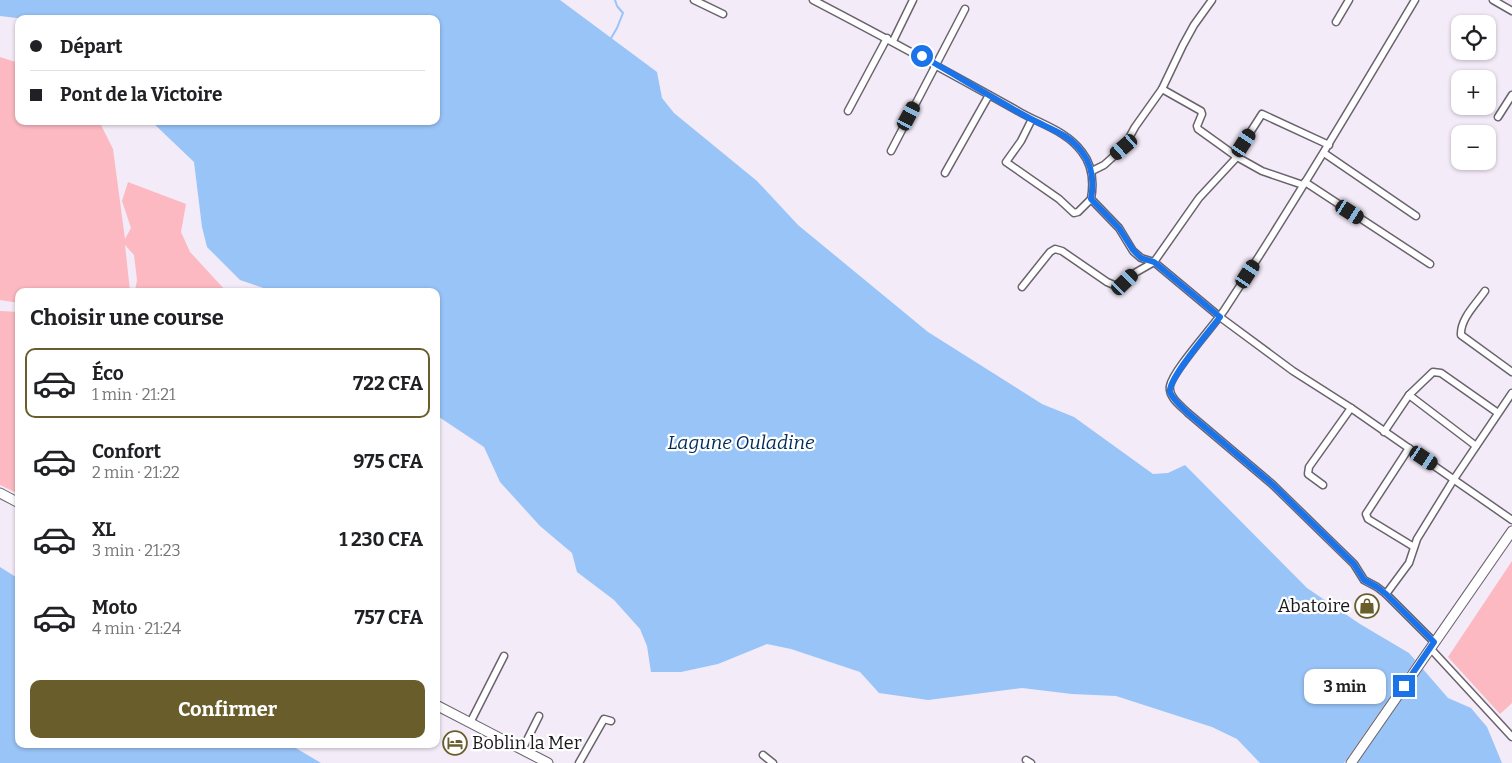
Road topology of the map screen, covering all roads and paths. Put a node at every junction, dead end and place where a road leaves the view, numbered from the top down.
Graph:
1 (694, 0) edge
2 (813, 0) edge
3 (913, 0) edge
4 (1212, 0) edge
5 (1350, 0) edge
6 (1415, 0) edge
7 (1493, 0) edge
8 (965, 9) dead end
9 (1512, 12) edge
10 (723, 14) dead end
11 (1336, 22) dead end
12 (890, 39) junction
13 (936, 64) junction
14 (1162, 89) junction
15 (989, 95) junction
16 (1512, 95) edge
17 (848, 111) dead end
18 (1498, 117) dead end
19 (1032, 119) junction
20 (1329, 145) junction
21 (890, 151) dead end
22 (1324, 153) junction
23 (1236, 157) junction
24 (1092, 171) junction
25 (945, 173) dead end
26 (1304, 183) junction
27 (1091, 199) junction
28 (1416, 216) dead end
29 (1154, 262) junction
30 (1430, 264) dead end
31 (1022, 287) dead end
32 (1485, 291) dead end
33 (1220, 317) junction
34 (1512, 372) edge
35 (1512, 393) edge
36 (1409, 395) junction
37 (1351, 408) junction
38 (1498, 413) junction
39 (1384, 432) junction
40 (1476, 446) junction
41 (1409, 448) junction
42 (1454, 479) junction
43 (1323, 485) dead end
44 (0, 493) edge
45 (15, 501) edge
46 (1512, 520) edge
47 (1512, 531) edge
48 (1414, 547) junction
49 (1386, 594) junction
50 (1430, 649) junction
51 (504, 656) dead end
52 (440, 708) edge
53 (539, 716) dead end
54 (611, 721) dead end
55 (470, 723) junction
56 (1512, 737) edge
57 (522, 750) junction
58 (763, 755) dead end
59 (548, 763) edge
60 (579, 763) edge
61 (774, 763) edge
62 (1351, 763) edge

1 - 10 street
2 - 12 street
3 - 12 street
4 - 14 street
5 - 11 street
6 - 20 street
7 - 9 street
8 - 13 street
12 - 13 street
12 - 17 street
13 - 15 street
13 - 21 street
14 - 23 street
14 - 24 street
15 - 19 street
15 - 25 street
16 - 18 street
19 - 24 street
19 - 27 street
20 - 22 street
20 - 23 street
22 - 26 street
22 - 28 street
23 - 26 street
23 - 29 street
24 - 27 street
26 - 30 street
26 - 33 street
27 - 29 street
29 - 31 street
29 - 33 street
32 - 34 street
33 - 37 street
33 - 49 street
35 - 38 street
36 - 38 street
36 - 39 street
36 - 40 street
37 - 39 street
37 - 43 street
38 - 40 street
39 - 41 street
40 - 42 street
41 - 42 street
41 - 48 street
42 - 46 street
42 - 48 street
44 - 45 street
47 - 50 street
48 - 49 street
49 - 50 street
50 - 56 street
50 - 62 street
51 - 55 street
52 - 55 street
53 - 57 street
54 - 60 street
55 - 57 street
57 - 59 street
58 - 61 street

